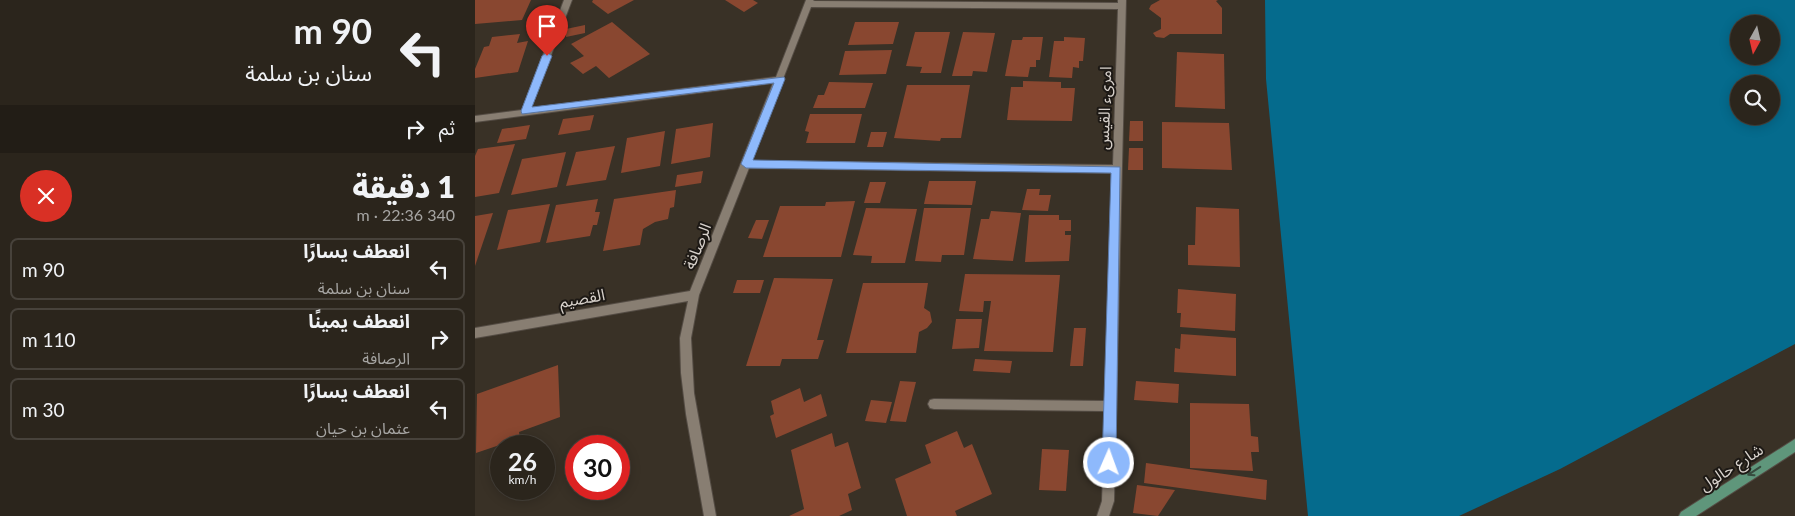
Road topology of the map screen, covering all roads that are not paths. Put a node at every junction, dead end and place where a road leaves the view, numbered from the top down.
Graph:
1 (568, 0) edge
2 (810, 2) edge
3 (1122, 3) edge
4 (780, 79) junction
5 (526, 111) junction
6 (475, 118) edge
7 (746, 164) junction
8 (1117, 169) junction
9 (694, 295) junction
10 (475, 332) edge
11 (934, 404) dead end
12 (1111, 406) junction
13 (1795, 445) edge
14 (710, 516) edge
15 (1103, 516) edge
16 (1685, 516) edge

1 - 5 street
2 - 3 street
2 - 4 street, الرصافة
3 - 8 street, امرىء القيس
4 - 5 street
4 - 7 street, الرصافة
5 - 6 street
7 - 8 street
7 - 9 street, الرصافة
8 - 12 street, امرىء القيس
9 - 10 street, القصيم
9 - 14 street, الرصافة
11 - 12 street
12 - 15 street, امرىء القيس
13 -> 16 main road, شارع حالول

